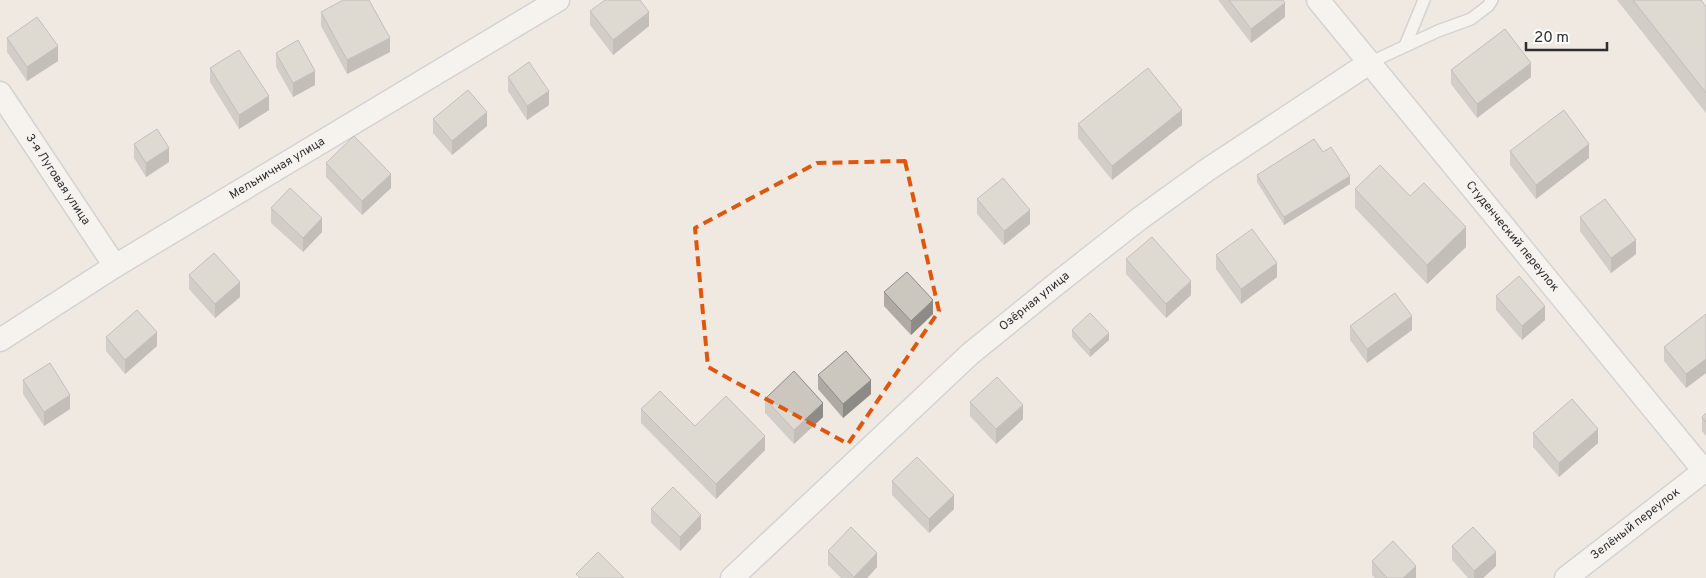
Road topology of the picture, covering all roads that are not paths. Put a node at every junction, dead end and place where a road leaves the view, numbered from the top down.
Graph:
1 (558, 0) edge
2 (1318, 0) edge
3 (1424, 0) edge
4 (1492, 0) edge
5 (1405, 46) junction
6 (1369, 63) junction
7 (0, 93) edge
8 (115, 266) junction
9 (0, 340) edge
10 (1705, 472) edge
11 (732, 578) edge
12 (1566, 578) edge

1 - 8 street, Мельничная улица
2 - 6 street, Студенческий переулок
3 - 5 lane
4 - 5 lane
5 - 6 lane
6 - 10 street, Студенческий переулок
6 - 11 street, Озёрная улица
7 - 8 street, 3-я Луговая улица
8 - 9 street, Мельничная улица
10 - 12 street, Зелёный переулок

